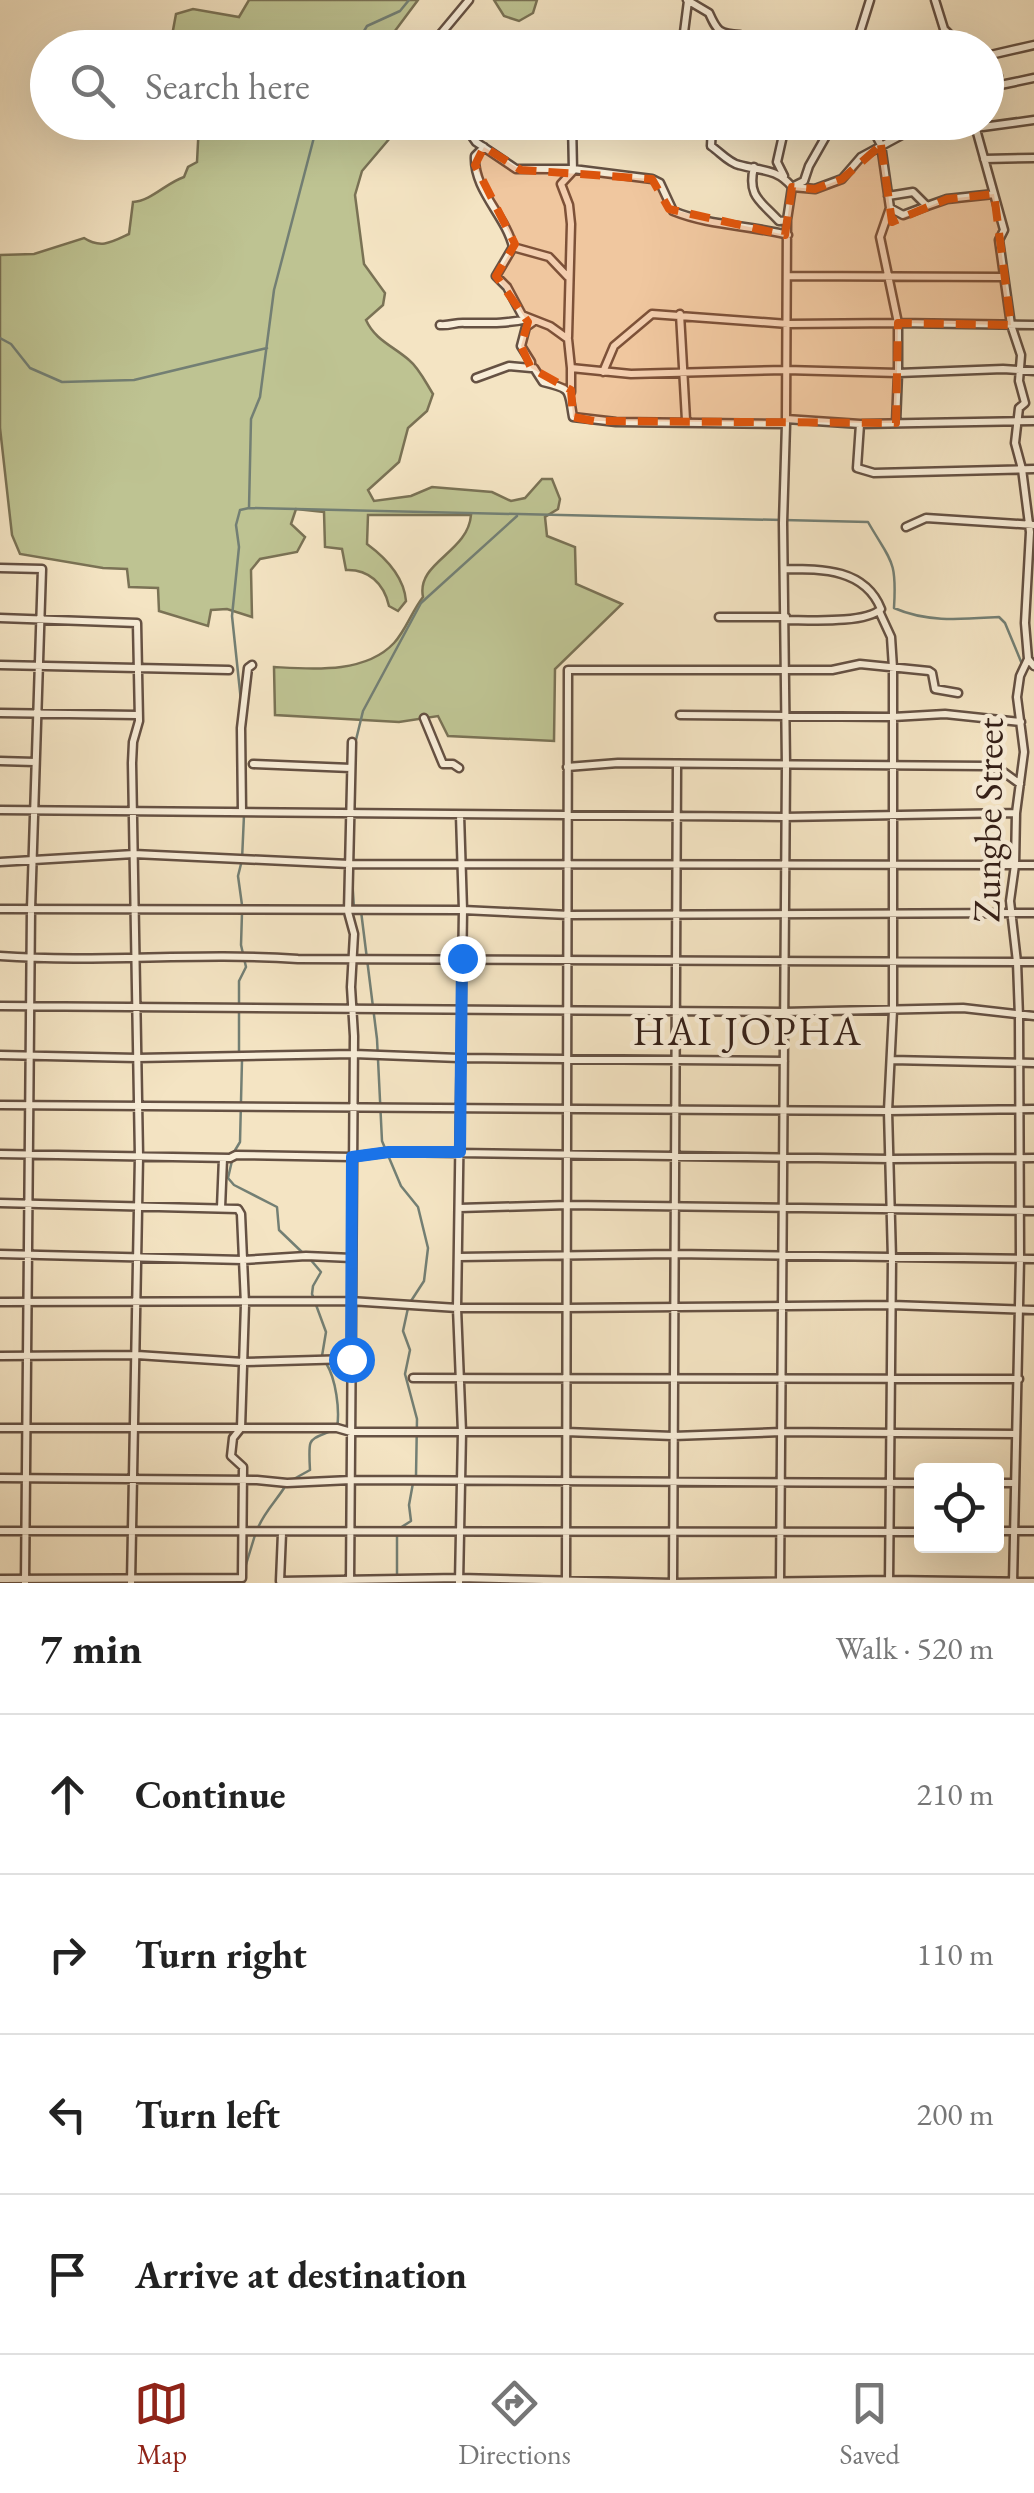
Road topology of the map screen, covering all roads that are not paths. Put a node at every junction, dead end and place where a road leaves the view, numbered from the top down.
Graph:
1 (470, 0) edge
2 (936, 0) edge
3 (687, 1) edge
4 (866, 2) edge
5 (444, 30) edge
6 (684, 30) edge
7 (718, 30) edge
8 (859, 30) edge
9 (945, 30) edge
10 (946, 30) edge
11 (1034, 45) edge
12 (1004, 52) edge
13 (1034, 78) edge
14 (1004, 83) edge
15 (1034, 120) edge
16 (1004, 122) edge
17 (474, 140) edge
18 (572, 140) edge
19 (712, 140) edge
20 (782, 140) edge
21 (824, 140) edge
22 (878, 140) edge
23 (891, 140) edge
24 (978, 140) edge
25 (881, 145) junction
26 (484, 147) junction
27 (1034, 158) edge
28 (984, 159) junction
29 (754, 166) junction
30 (573, 168) junction
31 (785, 177) junction
32 (792, 186) junction
33 (994, 194) junction
34 (888, 196) junction
35 (928, 206) junction
36 (890, 208) junction
37 (787, 220) junction
38 (788, 235) junction
39 (513, 248) junction
40 (888, 275) junction
41 (787, 276) junction
42 (568, 277) junction
43 (1002, 277) dead end
44 (680, 314) junction
45 (531, 320) junction
46 (788, 324) junction
47 (898, 324) junction
48 (440, 325) dead end
49 (1011, 325) junction
50 (1034, 325) edge
51 (568, 338) junction
52 (530, 368) junction
53 (571, 368) junction
54 (786, 370) junction
55 (1020, 371) junction
56 (603, 372) junction
57 (683, 372) junction
58 (1034, 372) edge
59 (898, 373) junction
60 (476, 378) dead end
61 (571, 394) junction
62 (686, 420) junction
63 (1018, 420) junction
64 (1034, 421) edge
65 (786, 422) junction
66 (896, 423) junction
67 (860, 424) junction
68 (1022, 468) junction
69 (1034, 469) edge
70 (1032, 525) edge
71 (906, 527) dead end
72 (0, 568) edge
73 (786, 570) junction
74 (1030, 573) edge
75 (880, 611) junction
76 (0, 618) edge
77 (719, 618) dead end
78 (786, 619) junction
79 (40, 620) junction
80 (1024, 622) junction
81 (1034, 622) edge
82 (1029, 662) edge
83 (0, 665) edge
84 (252, 665) dead end
85 (38, 666) junction
86 (786, 668) junction
87 (893, 668) junction
88 (136, 669) junction
89 (229, 670) dead end
90 (958, 694) dead end
91 (0, 713) edge
92 (36, 714) junction
93 (137, 715) junction
94 (680, 715) dead end
95 (786, 715) junction
96 (893, 717) junction
97 (424, 718) dead end
98 (1021, 722) junction
99 (352, 742) dead end
100 (0, 760) edge
101 (34, 762) junction
102 (253, 764) dead end
103 (677, 765) junction
104 (786, 766) junction
105 (894, 766) junction
106 (567, 767) junction
107 (351, 768) junction
108 (459, 768) dead end
109 (1020, 784) junction
110 (0, 810) edge
111 (33, 810) junction
112 (133, 810) junction
113 (242, 811) junction
114 (351, 812) junction
115 (1016, 813) junction
116 (566, 814) junction
117 (677, 814) junction
118 (460, 816) junction
119 (893, 816) junction
120 (784, 818) junction
121 (134, 854) junction
122 (0, 862) edge
123 (35, 862) junction
124 (568, 863) junction
125 (349, 864) junction
126 (460, 864) junction
127 (676, 864) junction
128 (783, 864) junction
129 (892, 864) junction
130 (1015, 865) junction
131 (1034, 866) edge
132 (0, 909) edge
133 (31, 909) junction
134 (136, 910) junction
135 (463, 910) junction
136 (348, 912) junction
137 (892, 912) junction
138 (1010, 912) junction
139 (784, 913) junction
140 (1034, 913) edge
141 (569, 914) junction
142 (676, 914) junction
143 (0, 956) edge
144 (135, 956) junction
145 (30, 958) junction
146 (354, 958) junction
147 (462, 958) junction
148 (568, 959) junction
149 (676, 960) junction
150 (783, 961) junction
151 (1017, 962) junction
152 (1034, 962) edge
153 (892, 963) junction
154 (0, 1006) edge
155 (30, 1007) junction
156 (135, 1008) junction
157 (459, 1008) junction
158 (353, 1009) junction
159 (675, 1009) junction
160 (568, 1010) junction
161 (892, 1010) junction
162 (783, 1012) junction
163 (1034, 1016) edge
164 (1018, 1017) junction
165 (354, 1054) junction
166 (0, 1055) edge
167 (31, 1055) junction
168 (137, 1058) junction
169 (459, 1058) junction
170 (569, 1060) junction
171 (674, 1060) junction
172 (891, 1060) junction
173 (784, 1061) junction
174 (1034, 1063) edge
175 (1019, 1064) junction
176 (138, 1104) junction
177 (0, 1106) edge
178 (32, 1106) junction
179 (353, 1107) junction
180 (461, 1108) junction
181 (568, 1109) junction
182 (1018, 1109) junction
183 (1034, 1109) edge
184 (677, 1110) junction
185 (783, 1110) junction
186 (888, 1111) junction
187 (460, 1152) junction
188 (0, 1154) edge
189 (30, 1155) junction
190 (567, 1155) junction
191 (139, 1156) junction
192 (676, 1156) junction
193 (230, 1157) junction
194 (352, 1157) junction
195 (783, 1158) junction
196 (1019, 1158) junction
197 (1034, 1158) edge
198 (891, 1160) junction
199 (0, 1203) edge
200 (30, 1204) junction
201 (568, 1204) junction
202 (674, 1206) junction
203 (137, 1207) junction
204 (221, 1208) junction
205 (459, 1208) junction
206 (782, 1208) junction
207 (891, 1209) junction
208 (1019, 1211) junction
209 (1034, 1211) edge
210 (0, 1254) edge
211 (29, 1254) junction
212 (673, 1254) junction
213 (138, 1256) junction
214 (566, 1256) junction
215 (781, 1256) junction
216 (352, 1258) junction
217 (459, 1258) junction
218 (892, 1259) junction
219 (1020, 1259) junction
220 (1034, 1259) edge
221 (243, 1260) junction
222 (350, 1301) junction
223 (0, 1302) edge
224 (26, 1302) junction
225 (136, 1303) junction
226 (245, 1304) junction
227 (892, 1305) junction
228 (674, 1306) junction
229 (782, 1306) junction
230 (457, 1308) junction
231 (566, 1308) junction
232 (1020, 1310) junction
233 (1034, 1310) edge
234 (137, 1355) junction
235 (0, 1356) edge
236 (27, 1357) junction
237 (351, 1359) junction
238 (243, 1362) junction
239 (568, 1377) junction
240 (674, 1377) junction
241 (413, 1378) dead end
242 (782, 1378) junction
243 (1019, 1379) junction
244 (462, 1380) junction
245 (891, 1381) junction
246 (0, 1428) edge
247 (25, 1428) junction
248 (240, 1428) junction
249 (135, 1430) junction
250 (351, 1432) junction
251 (462, 1432) junction
252 (566, 1432) junction
253 (780, 1432) junction
254 (889, 1434) junction
255 (1016, 1434) junction
256 (673, 1436) junction
257 (133, 1477) junction
258 (0, 1478) edge
259 (25, 1479) junction
260 (244, 1480) junction
261 (351, 1480) junction
262 (565, 1480) junction
263 (462, 1481) junction
264 (674, 1482) junction
265 (914, 1483) edge
266 (1004, 1483) edge
267 (1014, 1483) junction
268 (780, 1484) junction
269 (889, 1484) junction
270 (134, 1529) junction
271 (351, 1529) junction
272 (458, 1529) junction
273 (243, 1530) junction
274 (565, 1530) junction
275 (1004, 1530) edge
276 (1012, 1530) junction
277 (0, 1531) edge
278 (26, 1531) junction
279 (1034, 1531) edge
280 (675, 1532) junction
281 (889, 1532) junction
282 (914, 1532) edge
283 (282, 1533) junction
284 (780, 1533) junction
285 (0, 1579) edge
286 (459, 1580) edge
287 (25, 1581) edge
288 (132, 1581) edge
289 (566, 1581) edge
290 (889, 1581) edge
291 (293, 1582) edge
292 (350, 1582) edge
293 (780, 1582) edge
294 (1034, 1582) edge
295 (674, 1583) edge
296 (1012, 1583) edge

1 - 5 street
2 - 9 street
2 - 10 street
3 - 6 street
3 - 7 street
4 - 8 street
11 - 12 street
13 - 14 street
15 - 16 street
17 - 26 street
18 - 30 street
19 - 29 street
20 - 31 street
21 - 32 street
22 - 25 street
23 - 25 street
24 - 28 street
25 - 32 street
25 - 34 street
26 - 30 street
26 - 39 street
27 - 28 street
28 - 33 street
29 - 31 street
29 - 37 street
30 - 38 street
30 - 42 street
31 - 32 street
32 - 37 street
33 - 35 street
33 - 49 street
34 - 35 street
34 - 36 street
35 - 36 street
36 - 40 street
37 - 38 street
38 - 41 street
39 - 42 street
39 - 45 street
40 - 41 street
40 - 43 street
40 - 47 street
41 - 46 street
42 - 51 street
44 - 46 street
44 - 56 street
44 - 57 street
45 - 48 street
45 - 51 street
45 - 52 street
46 - 47 street
46 - 54 street
47 - 49 street
47 - 59 street
49 - 50 street
49 - 55 street
51 - 53 street
52 - 60 street
52 - 61 street
53 - 56 street
53 - 61 street
54 - 57 street
54 - 59 street
54 - 65 street
55 - 58 street
55 - 59 street
55 - 63 street
56 - 57 street
57 - 62 street
59 - 66 street
61 - 62 street
62 - 65 street
63 - 64 street
63 - 66 street
63 - 68 street
65 - 67 street
65 - 73 street
66 - 67 street
67 - 68 street
68 - 69 street
68 - 70 street
70 - 71 street
70 - 74 street
72 - 79 street
73 - 75 street
73 - 78 street
74 - 80 street
75 - 78 street
75 - 87 street
76 - 79 street
77 - 78 street
78 - 86 street
79 - 85 street
79 - 88 street
80 - 81 street
80 - 82 street
82 - 98 street, Zungbe Street
83 - 85 street
84 - 113 street
85 - 88 street
85 - 92 street
86 - 87 street
86 - 95 street
86 - 106 street
87 - 90 street
87 - 96 street
88 - 89 street
88 - 93 street
91 - 92 street
92 - 93 street
92 - 101 street
93 - 112 street
94 - 95 street
95 - 96 street
95 - 104 street
96 - 98 street
96 - 105 street
97 - 108 street
98 - 109 street, Zungbe Street
99 - 107 street
100 - 101 street
101 - 111 street
102 - 107 street
103 - 104 street
103 - 106 street
103 - 117 street
104 - 105 street
104 - 120 street
105 - 109 street
105 - 119 street
106 - 116 street
107 - 114 street
109 - 115 street, Zungbe Street
110 - 111 street
111 - 112 street
111 - 123 street
112 - 113 street
112 - 121 street
113 - 114 street
114 - 118 street
114 - 125 street
115 - 119 street
115 - 130 street, Zungbe Street
116 - 117 street
116 - 118 street
116 - 124 street
117 - 120 street
117 - 127 street
118 - 126 street
119 - 120 street
119 - 129 street
120 - 128 street
121 - 123 street
121 - 125 street
121 - 134 street
122 - 123 street
123 - 133 street
124 - 126 street
124 - 127 street
124 - 141 street
125 - 126 street
125 - 136 street
126 - 135 street
127 - 128 street
127 - 142 street
128 - 129 street
128 - 139 street
129 - 130 street
129 - 137 street
130 - 131 street
130 - 138 street, Zungbe Street
132 - 133 street
133 - 134 street
133 - 145 street
134 - 136 street
134 - 144 street
135 - 136 street
135 - 141 street
135 - 147 street
136 - 146 street
137 - 138 street
137 - 139 street
137 - 153 street
138 - 140 street
138 - 151 street, Zungbe Street
139 - 142 street
139 - 150 street
141 - 142 street
141 - 148 street
142 - 149 street
143 - 145 street
144 - 145 street
144 - 146 street
144 - 156 street
145 - 155 street
146 - 147 street
146 - 158 street
147 - 148 street
147 - 157 street
148 - 149 street
148 - 160 street
149 - 150 street
149 - 159 street
150 - 153 street
150 - 162 street
151 - 152 street
151 - 153 street
151 - 164 street, Zungbe Street
153 - 161 street
154 - 155 street
155 - 156 street
155 - 167 street
156 - 158 street
156 - 168 street
157 - 158 street
157 - 160 street
157 - 169 street
158 - 165 street
159 - 160 street
159 - 162 street
159 - 171 street
160 - 170 street
161 - 162 street
161 - 164 street
161 - 172 street
162 - 173 street
163 - 164 street
164 - 175 street, Zungbe Street
165 - 168 street
165 - 169 street
165 - 179 street
166 - 167 street
167 - 168 street
167 - 178 street
168 - 176 street
169 - 170 street
169 - 180 street
170 - 171 street
170 - 181 street
171 - 173 street
171 - 184 street
172 - 175 street
172 - 186 street
173 - 185 street
174 - 175 street
175 - 182 street, Zungbe Street
176 - 178 street
176 - 179 street
176 - 191 street
177 - 178 street
178 - 189 street
179 - 180 street
179 - 194 street
180 - 181 street
180 - 187 street
181 - 184 street
181 - 190 street
182 - 183 street
182 - 186 street
182 - 196 street, Zungbe Street
184 - 185 street
184 - 192 street
185 - 186 street
185 - 195 street
186 - 198 street
187 - 190 street
187 - 194 street
187 - 205 street
188 - 189 street
189 - 191 street
189 - 200 street
190 - 192 street
190 - 201 street
191 - 193 street
191 - 203 street
192 - 195 street
192 - 202 street
193 - 194 street
193 - 204 street
194 - 216 street
195 - 198 street
195 - 206 street
196 - 197 street
196 - 198 street
196 - 208 street, Zungbe Street
198 - 207 street
199 - 200 street
200 - 203 street
200 - 211 street
201 - 202 street
201 - 205 street
201 - 214 street
202 - 206 street
202 - 212 street
203 - 204 street
203 - 213 street
204 - 221 street
205 - 217 street
206 - 207 street
206 - 215 street
207 - 208 street
207 - 218 street
208 - 209 street
208 - 219 street, Zungbe Street
210 - 211 street
211 - 213 street
211 - 224 street
212 - 214 street
212 - 215 street
212 - 228 street
213 - 221 street
213 - 225 street
214 - 217 street
214 - 231 street
215 - 218 street
215 - 229 street
216 - 221 street
216 - 222 street
217 - 230 street
218 - 219 street
218 - 227 street
219 - 220 street
219 - 232 street, Zungbe Street
221 - 226 street
222 - 226 street
222 - 230 street
222 - 237 street
223 - 224 street
224 - 225 street
224 - 236 street
225 - 226 street
225 - 234 street
226 - 238 street
227 - 229 street
227 - 232 street
227 - 245 street
228 - 229 street
228 - 231 street
228 - 240 street
229 - 242 street
230 - 231 street
230 - 244 street
231 - 239 street
232 - 233 street
232 - 243 street, Zungbe Street
234 - 236 street
234 - 238 street
234 - 249 street
235 - 236 street
236 - 247 street
237 - 238 street
237 - 250 street
238 - 248 street
239 - 240 street
239 - 244 street
239 - 252 street
240 - 242 street
240 - 256 street
241 - 244 street
242 - 245 street
242 - 253 street
243 - 245 street
243 - 255 street, Zungbe Street
244 - 251 street
245 - 254 street
246 - 247 street
247 - 249 street
247 - 259 street
248 - 249 street
248 - 250 street
248 - 260 street
249 - 257 street
250 - 251 street
250 - 261 street
251 - 252 street
251 - 263 street
252 - 256 street
252 - 262 street
253 - 254 street
253 - 256 street
253 - 268 street
254 - 255 street
254 - 269 street
255 - 267 street, Zungbe Street
256 - 264 street
257 - 259 street
257 - 260 street
257 - 270 street
258 - 259 street
259 - 278 street
260 - 261 street
260 - 273 street
261 - 263 street
261 - 271 street
262 - 263 street
262 - 264 street
262 - 274 street
263 - 272 street
264 - 268 street
264 - 280 street
265 - 269 street
266 - 267 street
267 - 276 street, Zungbe Street
268 - 269 street
268 - 284 street
269 - 281 street
270 - 273 street
270 - 278 street
270 - 288 street
271 - 272 street
271 - 283 street
271 - 292 street
272 - 274 street
272 - 286 street
273 - 283 street
273 - 288 street
274 - 280 street
274 - 289 street
275 - 276 street
276 - 279 street
276 - 296 street, Zungbe Street
277 - 278 street
278 - 287 street
280 - 284 street
280 - 295 street
281 - 282 street
281 - 284 street
281 - 290 street
283 - 291 street
284 - 293 street
285 - 287 street
286 - 289 street
286 - 292 street
287 - 288 street
289 - 295 street
290 - 293 street
290 - 296 street
291 - 292 street
293 - 295 street
294 - 296 street

